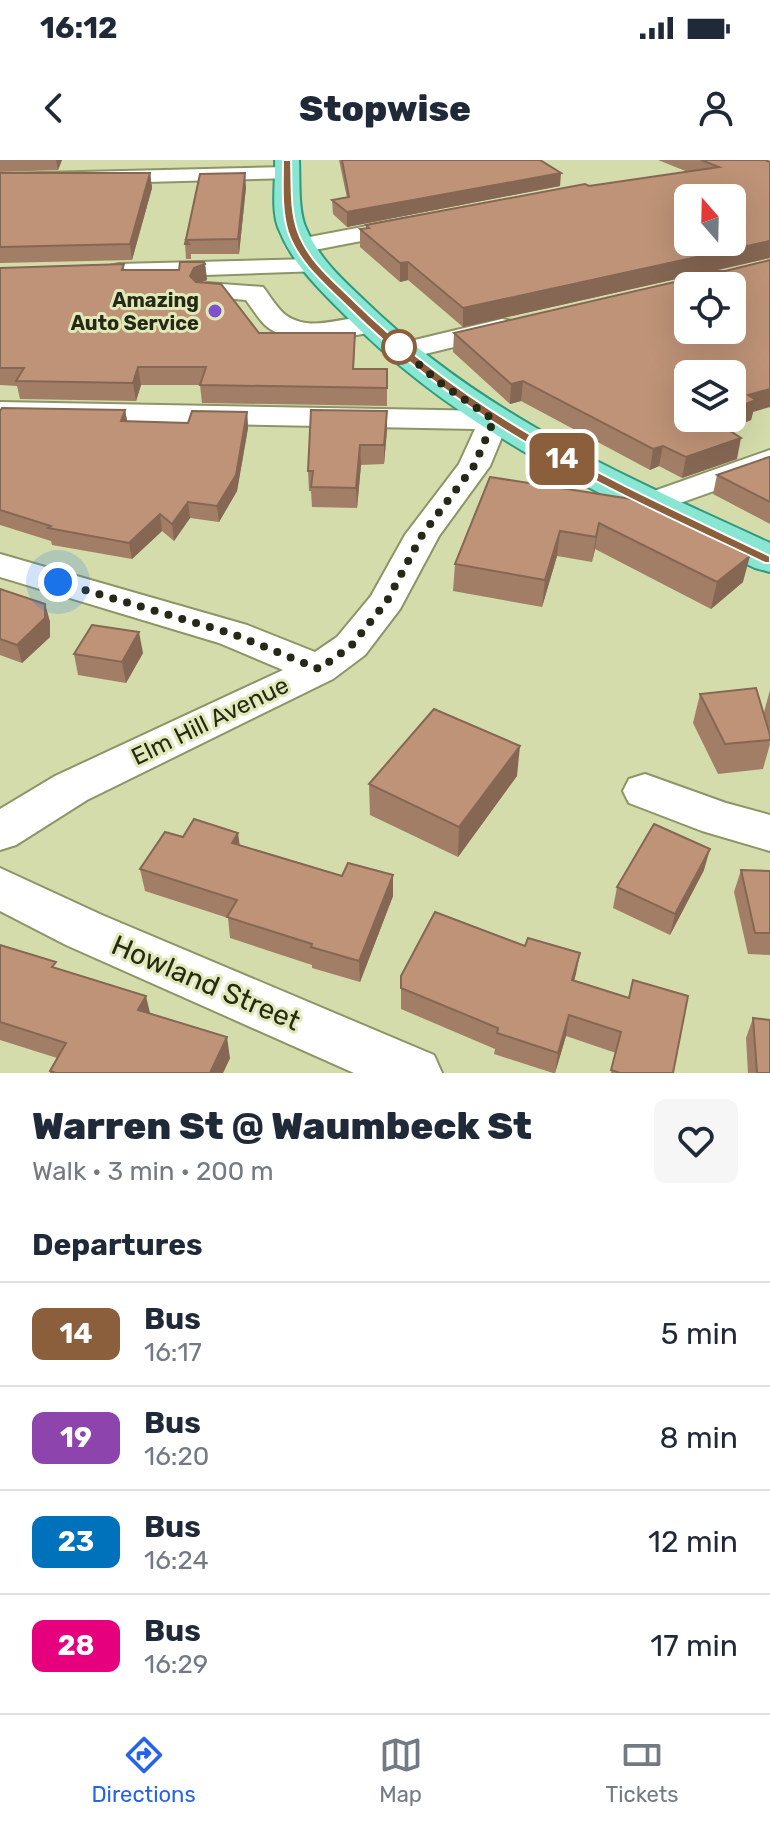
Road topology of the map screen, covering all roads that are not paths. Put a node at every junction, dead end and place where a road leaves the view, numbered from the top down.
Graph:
1 (287, 166) edge
2 (0, 180) edge
3 (433, 221) edge
4 (305, 256) junction
5 (93, 272) edge
6 (201, 291) edge
7 (524, 322) edge
8 (371, 324) junction
9 (404, 351) junction
10 (0, 411) edge
11 (494, 420) junction
12 (770, 460) edge
13 (652, 503) junction
14 (770, 559) edge
15 (0, 565) edge
16 (319, 669) junction
17 (645, 791) dead end
18 (0, 832) edge
19 (770, 833) edge
20 (0, 888) edge
21 (414, 1073) edge

1 - 2 street
1 - 4 main road
3 - 4 street
4 - 5 street
4 - 8 main road
6 - 8 street
7 - 9 street
8 - 9 main road
9 - 11 main road
10 - 11 street
11 - 13 main road
11 - 16 street, Elm Hill Avenue
12 - 13 street
13 - 14 main road
15 - 16 street
16 - 18 street, Elm Hill Avenue
17 - 19 street
20 - 21 street, Howland Street

